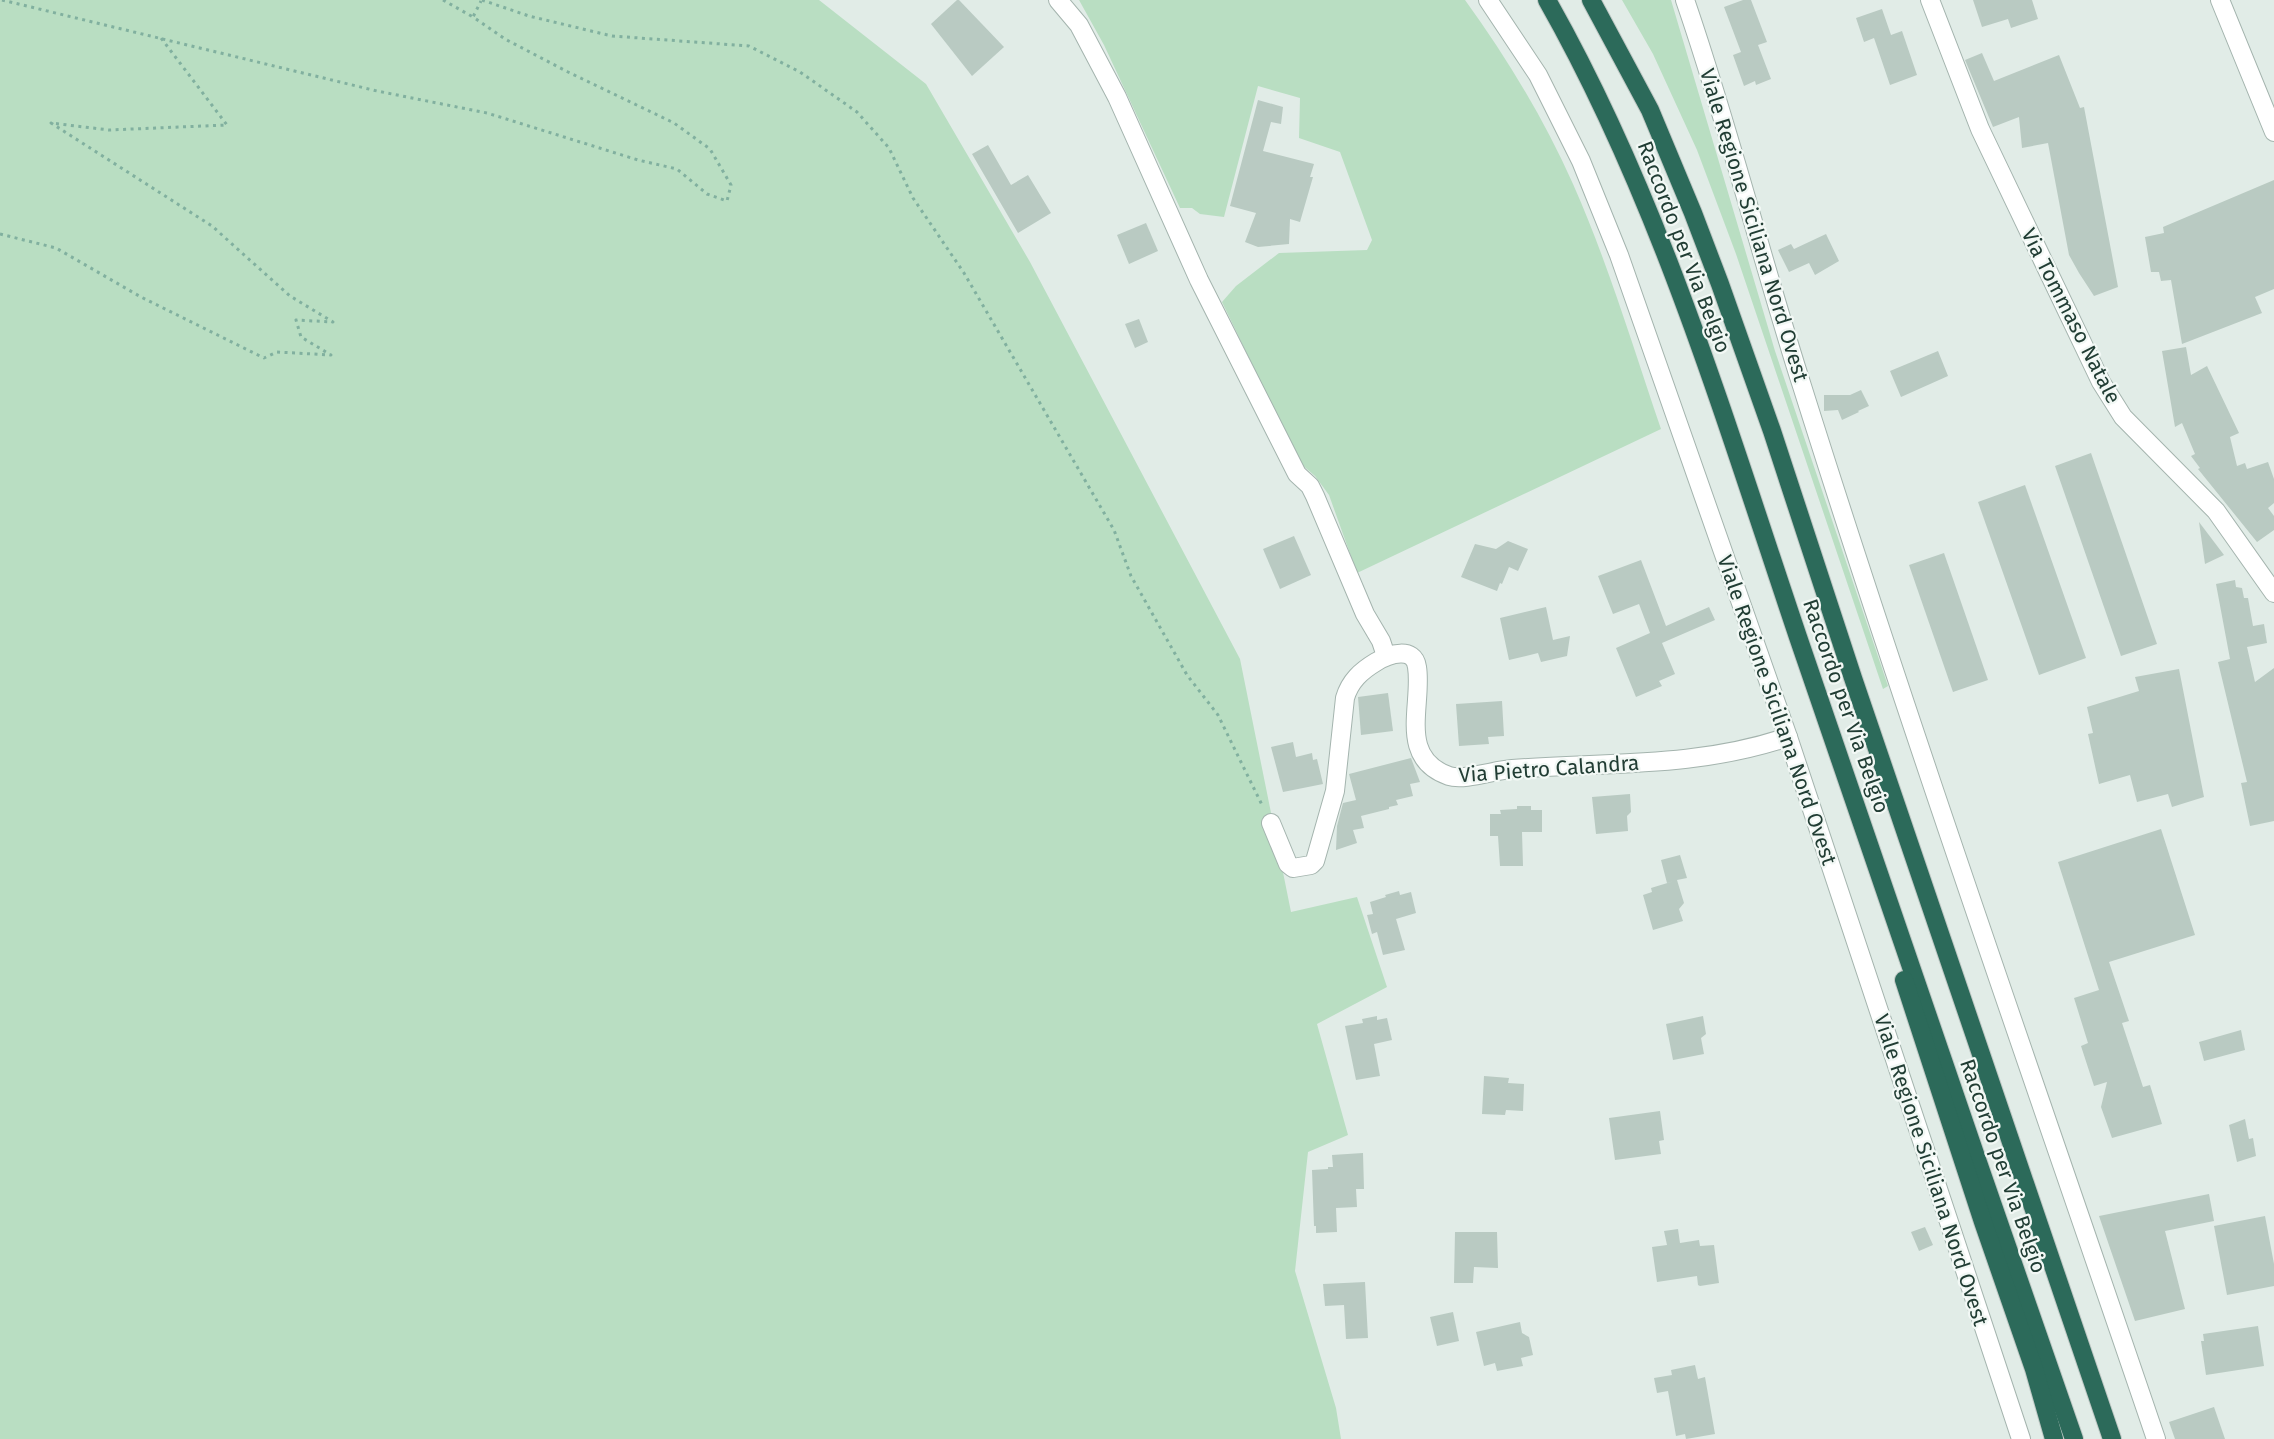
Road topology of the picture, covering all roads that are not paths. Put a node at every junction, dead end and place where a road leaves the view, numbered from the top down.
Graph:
1 (1058, 0) edge
2 (1488, 0) edge
3 (1547, 0) edge
4 (1591, 0) edge
5 (1685, 0) edge
6 (1930, 0) edge
7 (2220, 0) edge
8 (2274, 132) edge
9 (2274, 593) edge
10 (1386, 656) junction
11 (1788, 737) junction
12 (1856, 808) junction
13 (1270, 823) road end
14 (2021, 1439) edge
15 (2054, 1439) edge
16 (2074, 1439) edge
17 (2112, 1439) edge
18 (2156, 1439) edge

1 - 10 street
2 - 11 street, Viale Regione Siciliana Nord Ovest
3 - 12 highway, Raccordo per Via Belgio
4 - 17 highway, Raccordo per Via Belgio
5 - 18 street, Viale Regione Siciliana Nord Ovest
6 - 9 street, Via Tommaso Natale
7 - 8 street
10 - 11 street, Via Pietro Calandra
10 - 13 street
11 - 14 street, Viale Regione Siciliana Nord Ovest
12 - 15 highway
12 - 16 highway, Raccordo per Via Belgio

